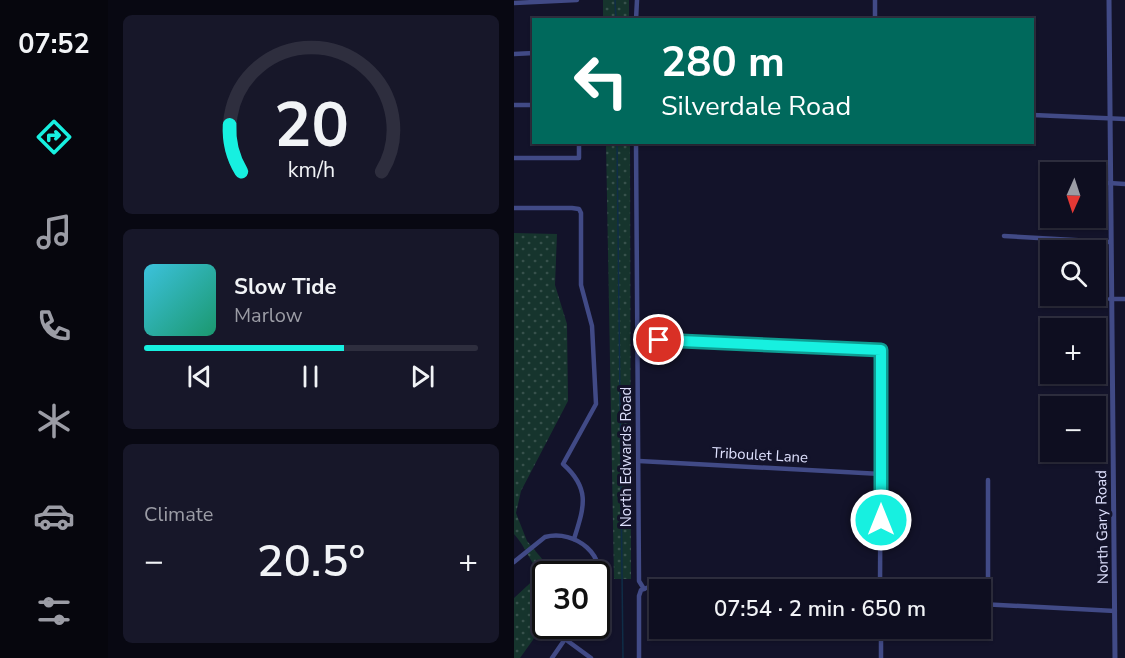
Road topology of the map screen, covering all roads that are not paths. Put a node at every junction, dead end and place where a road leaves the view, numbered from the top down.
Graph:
1 (637, 0) edge
2 (875, 0) edge
3 (1109, 0) edge
4 (577, 1) edge
5 (514, 3) edge
6 (636, 18) edge
7 (875, 18) edge
8 (532, 53) edge
9 (514, 54) edge
10 (514, 105) edge
11 (532, 105) edge
12 (1034, 115) edge
13 (1110, 118) junction
14 (1124, 119) edge
15 (579, 144) edge
16 (636, 144) edge
17 (514, 158) edge
18 (1109, 183) junction
19 (1124, 184) edge
20 (514, 208) edge
21 (1004, 236) dead end
22 (1110, 242) junction
23 (1110, 299) junction
24 (1124, 299) edge
25 (637, 339) junction
26 (639, 461) junction
27 (881, 474) junction
28 (988, 480) dead end
29 (574, 538) junction
30 (596, 561) edge
31 (514, 562) edge
32 (880, 579) edge
33 (988, 579) edge
34 (642, 589) junction
35 (649, 589) edge
36 (991, 605) edge
37 (1124, 608) edge
38 (1115, 610) junction
39 (565, 639) joint
40 (881, 639) edge
41 (552, 658) edge
42 (591, 658) edge
43 (639, 658) edge
44 (881, 658) edge
45 (1115, 658) edge

1 - 6 street
2 - 7 street
3 - 13 street, North Gary Road
4 - 5 street
8 - 9 street
10 - 11 street
12 - 13 street
13 - 14 street
13 - 18 street, North Gary Road
15 - 17 street
16 - 25 street, North Edwards Road
18 - 19 street
18 - 22 street, North Gary Road
20 - 29 street
21 - 22 street
22 - 23 street, North Gary Road
23 - 24 street
23 - 38 street, North Gary Road
25 - 26 street, North Edwards Road
25 - 27 street
26 - 27 street, Triboulet Lane
26 - 34 street, North Edwards Road
27 - 32 street
28 - 33 street
29 - 30 street
29 - 31 street
34 - 35 street
34 - 43 street, North Edwards Road
36 - 38 street
37 - 38 street
38 - 45 street, North Gary Road
39 - 41 street
39 - 42 street
40 - 44 street

